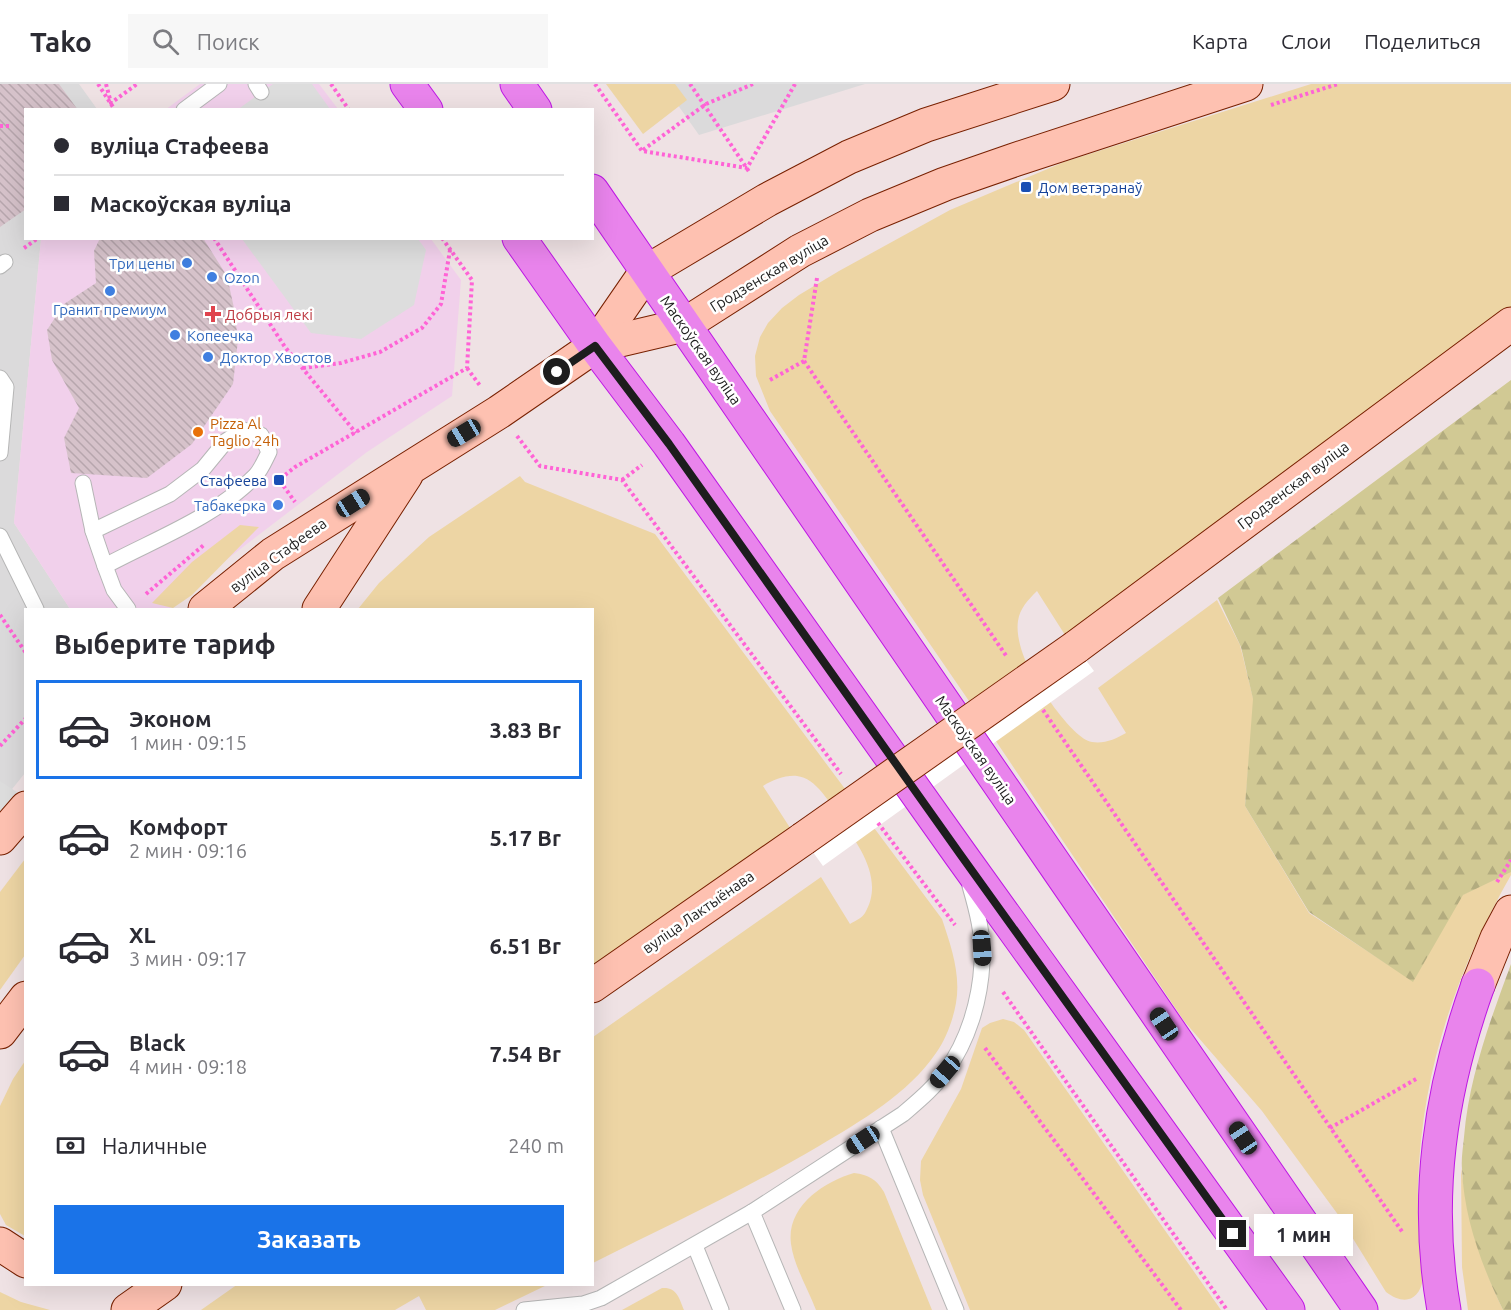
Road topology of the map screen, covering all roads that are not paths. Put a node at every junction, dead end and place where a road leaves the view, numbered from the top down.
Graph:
1 (219, 84) edge
2 (407, 84) edge
3 (517, 84) edge
4 (1053, 84) edge
5 (1246, 84) edge
6 (187, 108) edge
7 (425, 108) edge
8 (534, 108) edge
9 (594, 193) edge
10 (520, 240) edge
11 (646, 272) junction
12 (1511, 324) edge
13 (684, 325) junction
14 (595, 346) junction
15 (0, 378) edge
16 (0, 453) edge
17 (412, 465) junction
18 (83, 483) dead end
19 (93, 531) junction
20 (0, 536) edge
21 (105, 566) junction
22 (133, 605) edge
23 (36, 608) edge
24 (206, 608) edge
25 (320, 608) edge
26 (24, 810) edge
27 (0, 838) edge
28 (803, 839) joint
29 (960, 854) junction
30 (1511, 912) edge
31 (594, 985) edge
32 (1478, 985) joint
33 (24, 1001) edge
34 (0, 1032) edge
35 (881, 1128) junction
36 (752, 1212) junction
37 (0, 1244) edge
38 (695, 1246) junction
39 (24, 1260) edge
40 (162, 1286) edge
41 (601, 1298) junction
42 (128, 1310) edge
43 (524, 1310) edge
44 (585, 1310) edge
45 (721, 1310) edge
46 (793, 1310) edge
47 (956, 1310) edge
48 (1288, 1310) edge
49 (1361, 1310) edge
50 (1444, 1310) edge

1 - 6 lane
2 - 7 highway
3 - 8 highway
4 - 11 street
5 - 13 street, Гродзенская вуліца
9 - 11 highway, Маскоўская вуліца
10 - 14 highway
11 - 13 highway, Маскоўская вуліца
11 - 14 street
12 - 28 street, Гродзенская вуліца, bridge
13 - 14 street, Гродзенская вуліца
13 - 49 highway, Маскоўская вуліца
14 - 17 street, вуліца Стафеева
14 - 29 highway
15 - 16 lane
17 - 24 street, вуліца Стафеева
17 - 25 street
18 - 19 lane
19 - 21 lane
19 - 21 lane
20 - 23 lane
21 - 22 lane
26 - 27 street
28 - 31 street, вуліца Лактыёнава
29 - 35 lane
29 - 48 highway
30 - 32 street
32 - 50 highway
33 - 34 street
35 - 36 lane
35 - 47 lane
36 - 38 lane
36 - 46 lane
37 - 39 street
38 - 41 lane
38 - 45 lane
40 - 42 street
41 - 43 lane
41 - 44 lane

